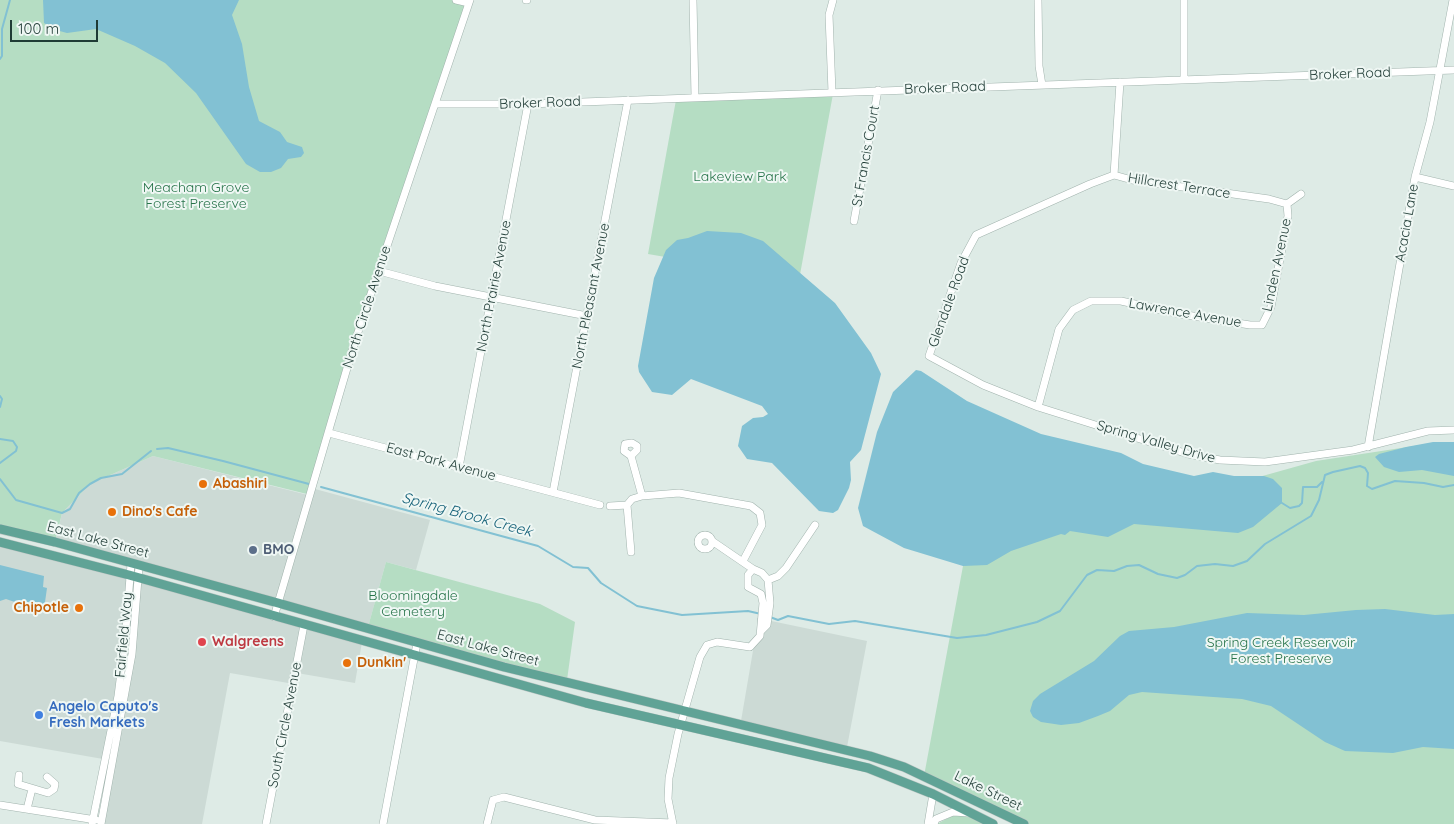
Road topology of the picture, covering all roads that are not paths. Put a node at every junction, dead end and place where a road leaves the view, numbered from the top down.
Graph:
1 (456, 0) edge
2 (693, 0) edge
3 (833, 0) edge
4 (1038, 0) edge
5 (1184, 0) edge
6 (1453, 0) edge
7 (470, 2) edge
8 (1454, 70) edge
9 (1440, 71) junction
10 (1184, 79) junction
11 (1120, 82) junction
12 (1042, 85) junction
13 (878, 90) junction
14 (832, 92) junction
15 (695, 97) junction
16 (628, 100) junction
17 (436, 104) junction
18 (528, 104) junction
19 (1114, 175) junction
20 (1415, 177) junction
21 (1454, 186) edge
22 (1301, 194) dead end
23 (1287, 204) junction
24 (1018, 216) joint
25 (854, 221) dead end
26 (378, 271) junction
27 (492, 298) junction
28 (587, 316) junction
29 (1262, 325) joint
30 (929, 356) joint
31 (1038, 407) junction
32 (1454, 430) edge
33 (329, 433) junction
34 (1368, 448) junction
35 (631, 456) dead end
36 (459, 467) junction
37 (553, 492) junction
38 (642, 496) junction
39 (600, 505) dead end
40 (627, 505) junction
41 (610, 506) dead end
42 (815, 525) dead end
43 (0, 529) edge
44 (712, 541) dead end
45 (0, 542) edge
46 (632, 552) dead end
47 (743, 561) junction
48 (135, 565) junction
49 (753, 569) junction
50 (129, 575) junction
51 (139, 578) junction
52 (768, 580) junction
53 (278, 603) junction
54 (765, 615) junction
55 (274, 617) junction
56 (304, 625) junction
57 (417, 643) junction
58 (414, 655) junction
59 (684, 710) junction
60 (681, 724) junction
61 (19, 775) dead end
62 (47, 778) dead end
63 (940, 784) junction
64 (32, 789) junction
65 (933, 794) junction
66 (0, 805) edge
67 (27, 809) junction
68 (971, 813) junction
69 (92, 822) edge
70 (101, 823) edge
71 (266, 824) edge
72 (383, 824) edge
73 (487, 824) edge
74 (673, 824) edge
75 (928, 824) edge
76 (934, 824) edge
77 (993, 824) edge
78 (1024, 824) edge

1 - 7 street
2 - 15 street
3 - 14 street
4 - 12 street
5 - 10 street
6 - 9 street, Acacia Lane
7 - 17 street, North Circle Avenue
8 - 9 street, Broker Road
9 - 10 street, Broker Road
9 - 20 street, Acacia Lane
10 - 11 street, Broker Road
11 - 12 street, Broker Road
11 - 19 street
12 - 13 street, Broker Road
13 - 14 street, Broker Road
13 - 25 street, St Francis Court
14 - 15 street, Broker Road
15 - 16 street, Broker Road
16 - 18 street, Broker Road
16 - 28 street, North Pleasant Avenue
17 - 18 street, Broker Road
17 - 26 street, North Circle Avenue
18 - 27 street, North Prairie Avenue
19 - 23 street, Hillcrest Terrace
19 - 24 street, Hillcrest Terrace
20 - 21 street
20 - 34 street, Acacia Lane
22 - 23 street
23 - 29 street, Linden Avenue
24 - 30 street, Glendale Road
26 - 27 street
26 - 33 street, North Circle Avenue
27 - 28 street
27 - 36 street, North Prairie Avenue
28 - 37 street, North Pleasant Avenue
29 - 31 street, Lawrence Avenue
30 - 31 street, Spring Valley Drive
31 - 34 street, Spring Valley Drive
32 - 34 street, Spring Valley Drive
33 - 36 street, East Park Avenue
33 - 53 street, North Circle Avenue
35 - 38 street
36 - 37 street, East Park Avenue
37 - 39 street, East Park Avenue
38 - 40 street
38 - 47 street
40 - 41 street
40 - 46 street
42 - 52 street
43 - 48 main road, East Lake Street
44 - 47 street
45 - 50 main road, East Lake Street
47 - 49 street
48 - 50 street, Fairfield Way
48 - 51 street, Fairfield Way
48 - 53 main road, East Lake Street
49 - 52 street
49 - 54 street
50 - 51 main road, East Lake Street
50 - 69 street, Fairfield Way
51 - 55 main road, East Lake Street
51 - 70 street, Fairfield Way
52 - 54 street
53 - 55 street, North Circle Avenue
53 - 57 main road, East Lake Street
54 - 59 street
55 - 56 main road, East Lake Street
56 - 58 main road, East Lake Street
56 - 71 street, South Circle Avenue
57 - 58 street
57 - 59 main road, East Lake Street
58 - 60 main road, East Lake Street
58 - 72 street
59 - 60 street
59 - 63 main road, East Lake Street
60 - 65 main road, East Lake Street
60 - 74 street
61 - 64 street
62 - 64 street
63 - 65 main road
63 - 78 main road, Lake Street
64 - 67 street
65 - 68 main road, Lake Street
65 - 75 street
66 - 67 street
67 - 69 street
68 - 76 street
68 - 77 main road, Lake Street
69 - 70 street
73 - 74 street

